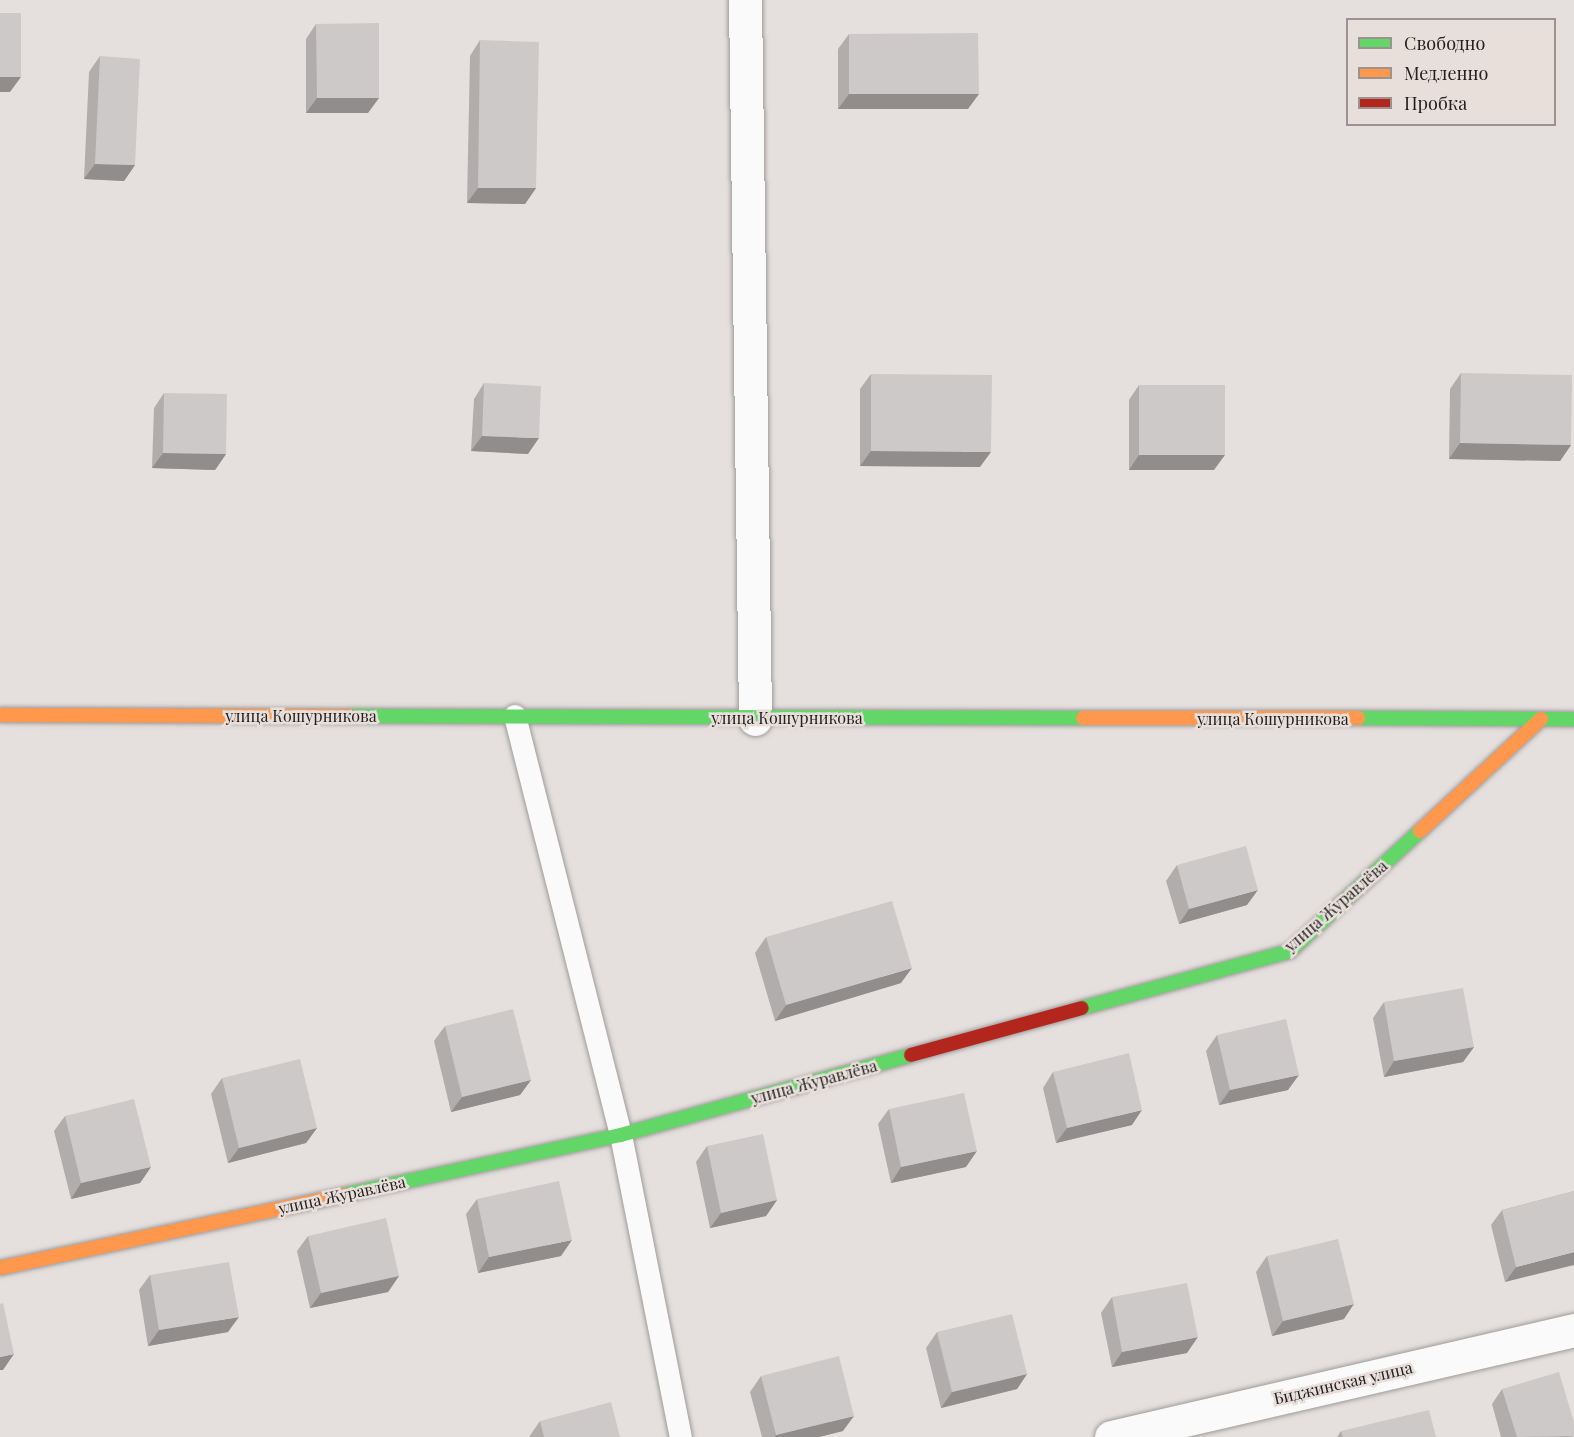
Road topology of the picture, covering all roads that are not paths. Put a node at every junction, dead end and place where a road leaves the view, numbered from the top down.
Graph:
1 (745, 0) edge
2 (0, 715) edge
3 (515, 716) junction
4 (755, 718) junction
5 (1541, 718) junction
6 (1574, 719) edge
7 (621, 1135) junction
8 (0, 1268) edge
9 (1574, 1330) edge
10 (681, 1437) edge
11 (1111, 1437) edge

1 - 4 street
2 - 3 street, улица Кошурникова
3 - 4 street, улица Кошурникова
3 - 7 lane
4 - 5 street, улица Кошурникова
5 - 6 street, улица Кошурникова
5 - 7 street, улица Журавлёва
7 - 8 street, улица Журавлёва
7 - 10 lane
9 - 11 street, Биджинская улица

